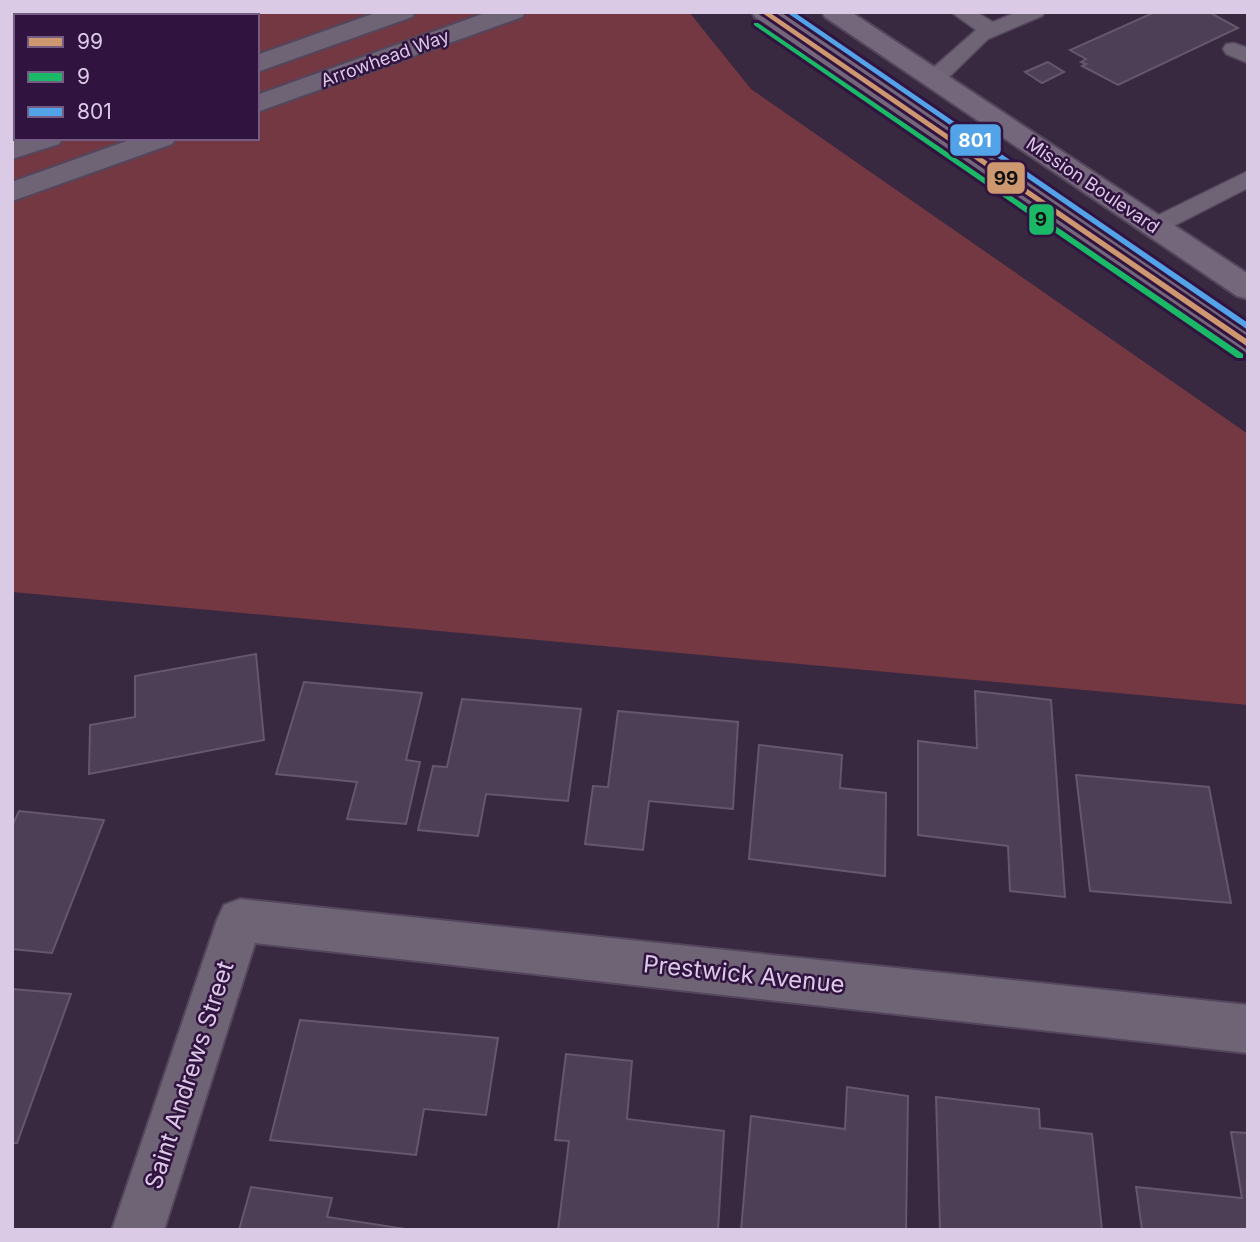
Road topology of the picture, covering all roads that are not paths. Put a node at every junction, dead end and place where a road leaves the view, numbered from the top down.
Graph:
1 (403, 12) edge
2 (513, 12) edge
3 (764, 12) edge
4 (834, 12) edge
5 (961, 12) edge
6 (1035, 12) edge
7 (991, 30) junction
8 (259, 63) edge
9 (934, 79) junction
10 (259, 103) edge
11 (43, 140) edge
12 (156, 140) edge
13 (12, 151) edge
14 (1248, 178) edge
15 (12, 192) edge
16 (1155, 226) junction
17 (1248, 289) edge
18 (1248, 344) edge
19 (240, 920) joint
20 (1248, 1029) edge
21 (138, 1230) edge

1 - 8 street, Arrowhead Way
2 - 10 street, Arrowhead Way
3 - 18 main road
4 - 9 main road, Mission Boulevard
5 - 7 lane
6 - 7 lane
7 - 9 lane
9 - 16 main road, Mission Boulevard
11 - 13 street
12 - 15 street
14 - 16 lane
16 - 17 main road, Mission Boulevard
19 - 20 street, Prestwick Avenue
19 - 21 street, Saint Andrews Street

